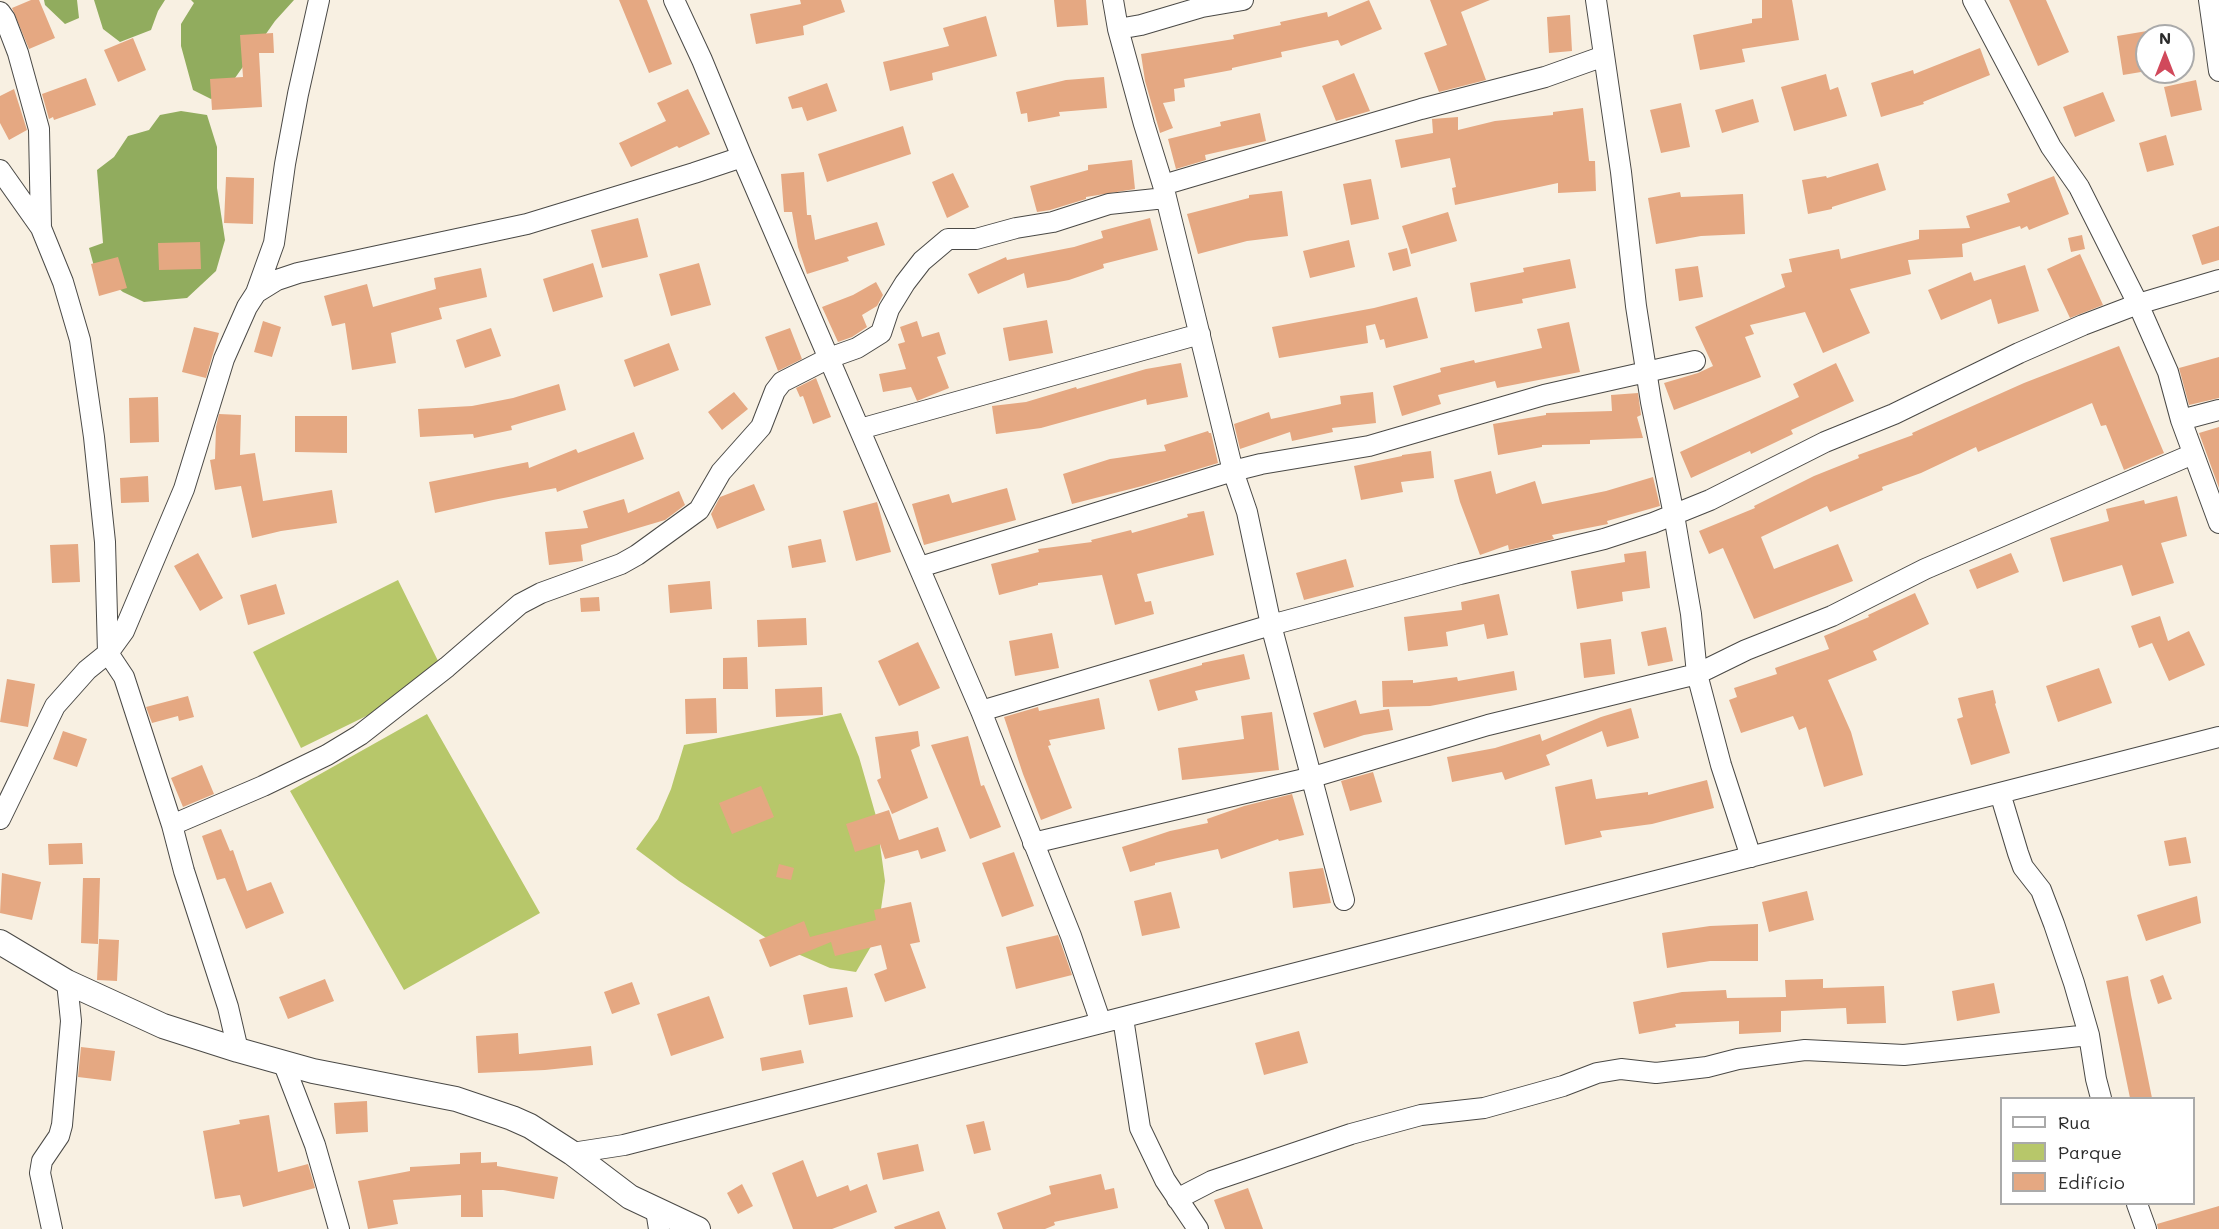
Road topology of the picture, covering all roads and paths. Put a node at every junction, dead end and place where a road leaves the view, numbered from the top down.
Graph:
1 (320, 0) edge
2 (674, 0) edge
3 (1113, 0) edge
4 (1243, 0) edge
5 (1596, 0) edge
6 (1973, 0) edge
7 (2209, 0) edge
8 (0, 12) edge
9 (1118, 29) junction
10 (1604, 56) junction
11 (2219, 71) edge
12 (742, 157) junction
13 (0, 171) edge
14 (1164, 191) junction
15 (40, 228) junction
16 (2219, 280) edge
17 (256, 293) junction
18 (2138, 304) junction
19 (1200, 334) junction
20 (829, 358) junction
21 (1695, 362) dead end
22 (1647, 372) junction
23 (2219, 410) edge
24 (2181, 420) junction
25 (860, 429) junction
26 (2193, 454) junction
27 (1233, 471) junction
28 (1674, 515) junction
29 (2219, 523) edge
30 (920, 567) junction
31 (1271, 625) junction
32 (108, 653) junction
33 (1697, 674) junction
34 (981, 711) junction
35 (2219, 737) edge
36 (1313, 777) junction
37 (2000, 793) junction
38 (0, 819) edge
39 (172, 825) junction
40 (1033, 843) junction
41 (1751, 857) junction
42 (1344, 900) dead end
43 (0, 942) edge
44 (67, 982) junction
45 (1123, 1018) junction
46 (1101, 1023) junction
47 (2089, 1035) junction
48 (238, 1050) junction
49 (283, 1062) junction
50 (2101, 1097) edge
51 (572, 1153) junction
52 (1177, 1199) junction
53 (2138, 1205) edge
54 (658, 1219) edge
55 (1197, 1228) edge
56 (52, 1229) edge
57 (339, 1229) edge
58 (698, 1229) edge
59 (2146, 1229) edge

1 - 17 street
2 - 12 street
3 - 9 street
4 - 9 street
5 - 10 street
6 - 18 street
7 - 11 street
8 - 15 street
9 - 14 street
10 - 14 street
10 - 22 street
12 - 17 street
12 - 20 street
13 - 15 street
14 - 19 street
14 - 20 street
15 - 32 street
16 - 18 street
17 - 32 street
18 - 24 street
18 - 28 street
19 - 25 street
19 - 27 street
20 - 25 street
20 - 39 street
21 - 22 street
22 - 27 street
22 - 28 street
23 - 24 street
24 - 26 street
25 - 30 street
26 - 29 street
26 - 33 street
27 - 30 street
27 - 31 street
28 - 31 street
28 - 33 street
30 - 34 street
31 - 34 street
31 - 36 street
32 - 38 street
32 - 39 street
33 - 36 street
33 - 41 street
34 - 40 street
35 - 37 street
36 - 40 street
36 - 42 street
37 - 41 street
37 - 47 street
39 - 48 street
40 - 46 street
41 - 45 street
43 - 44 street
44 - 48 street
44 - 56 street
45 - 46 street
45 - 52 street
46 - 51 street
47 - 50 street
47 - 52 street
48 - 49 street
49 - 51 street
49 - 57 street
51 - 54 street
52 - 55 street
53 - 59 street
54 - 58 street

